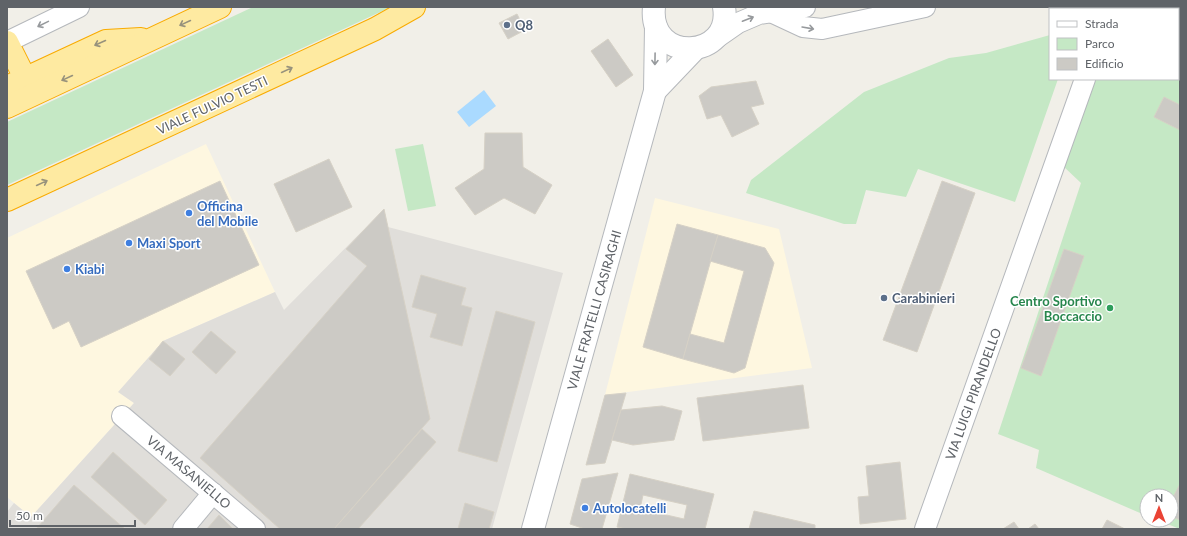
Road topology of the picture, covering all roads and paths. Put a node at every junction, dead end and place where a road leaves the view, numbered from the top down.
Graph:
1 (79, 7) edge
2 (220, 7) edge
3 (414, 7) edge
4 (724, 7) edge
5 (805, 7) edge
6 (925, 7) edge
7 (773, 12) junction
8 (655, 17) edge
9 (153, 39) junction
10 (715, 39) junction
11 (7, 42) edge
12 (695, 49) junction
13 (1085, 80) edge
14 (16, 83) edge
15 (655, 91) junction
16 (7, 107) edge
17 (7, 200) edge
18 (122, 416) dead end
19 (213, 493) junction
20 (183, 529) edge
21 (255, 529) edge
22 (532, 529) edge
23 (924, 529) edge

1 -> 11 street
2 -> 9 highway
17 -> 3 highway, VIALE FULVIO TESTI
4 - 10 street
5 - 7 street
7 -> 6 street
10 -> 7 street
8 - 12 street
8 -> 15 street, VIALE FRATELLI CASIRAGHI
9 -> 14 highway
9 -> 16 highway
10 - 12 street
11 - 14 highway
12 - 15 street, VIALE FRATELLI CASIRAGHI
13 - 23 street, VIA LUIGI PIRANDELLO
15 - 22 street, VIALE FRATELLI CASIRAGHI
18 - 19 street, VIA MASANIELLO
19 - 20 street
19 - 21 street, VIA MASANIELLO

